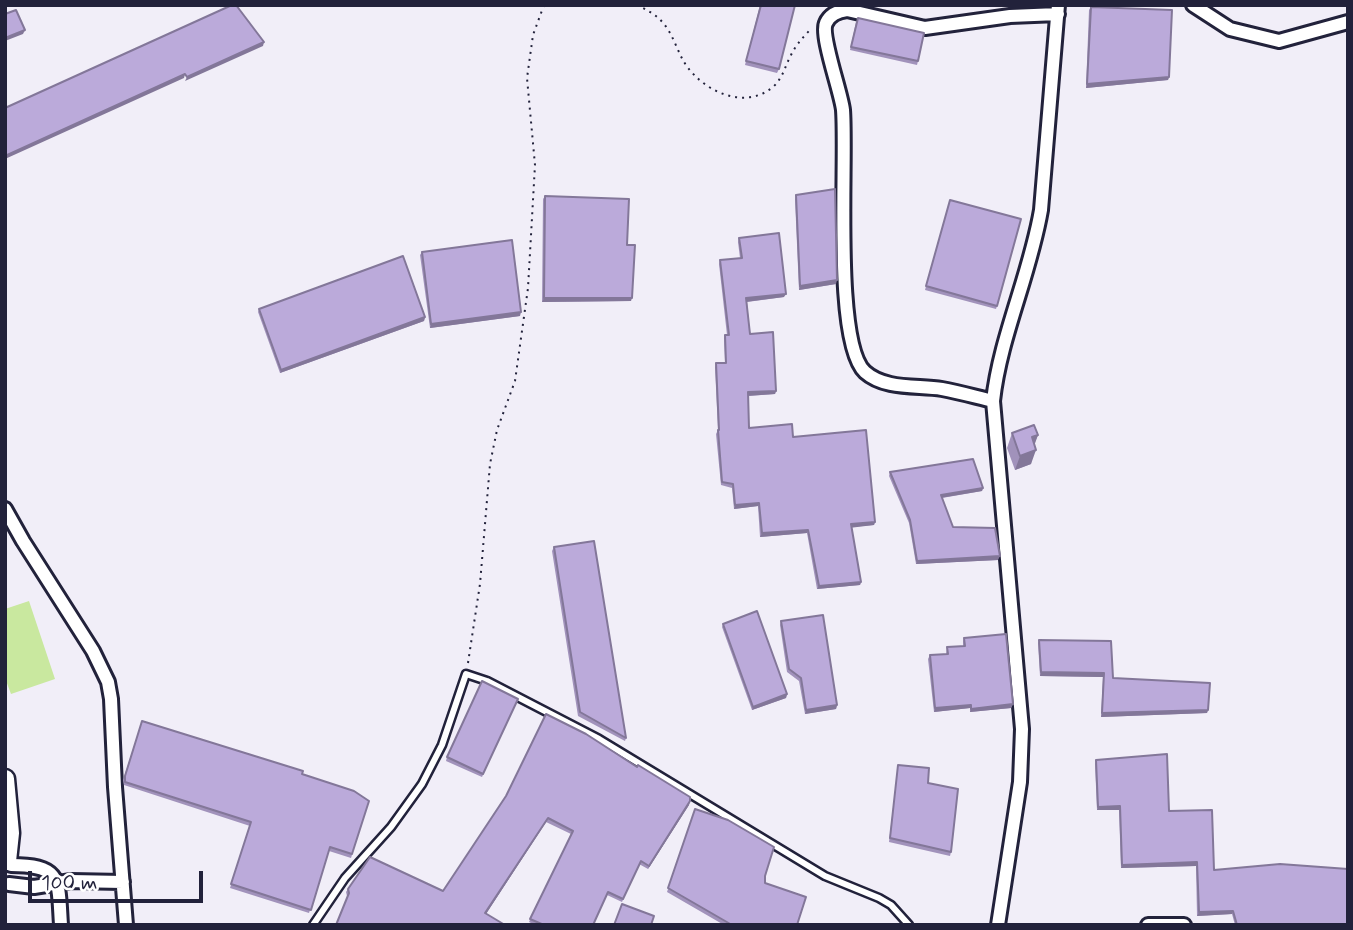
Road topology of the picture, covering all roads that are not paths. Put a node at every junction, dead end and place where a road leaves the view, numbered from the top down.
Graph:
1 (1194, 5) edge
2 (1058, 10) edge
3 (1348, 22) edge
4 (993, 401) junction
5 (5, 509) edge
6 (5, 779) edge
7 (8, 862) edge
8 (59, 882) junction
9 (123, 882) junction
10 (7, 885) edge
11 (61, 925) edge
12 (126, 925) edge
13 (313, 925) edge
14 (909, 925) edge
15 (998, 925) edge
16 (1148, 925) edge
17 (1184, 925) edge

1 - 3 street
2 - 4 street
2 - 4 street
4 - 15 street
5 - 9 street
6 - 7 street
7 - 8 street
7 - 10 street
8 - 9 street
8 - 10 street
8 - 11 street
9 - 12 street
13 - 14 lane
16 - 17 street

